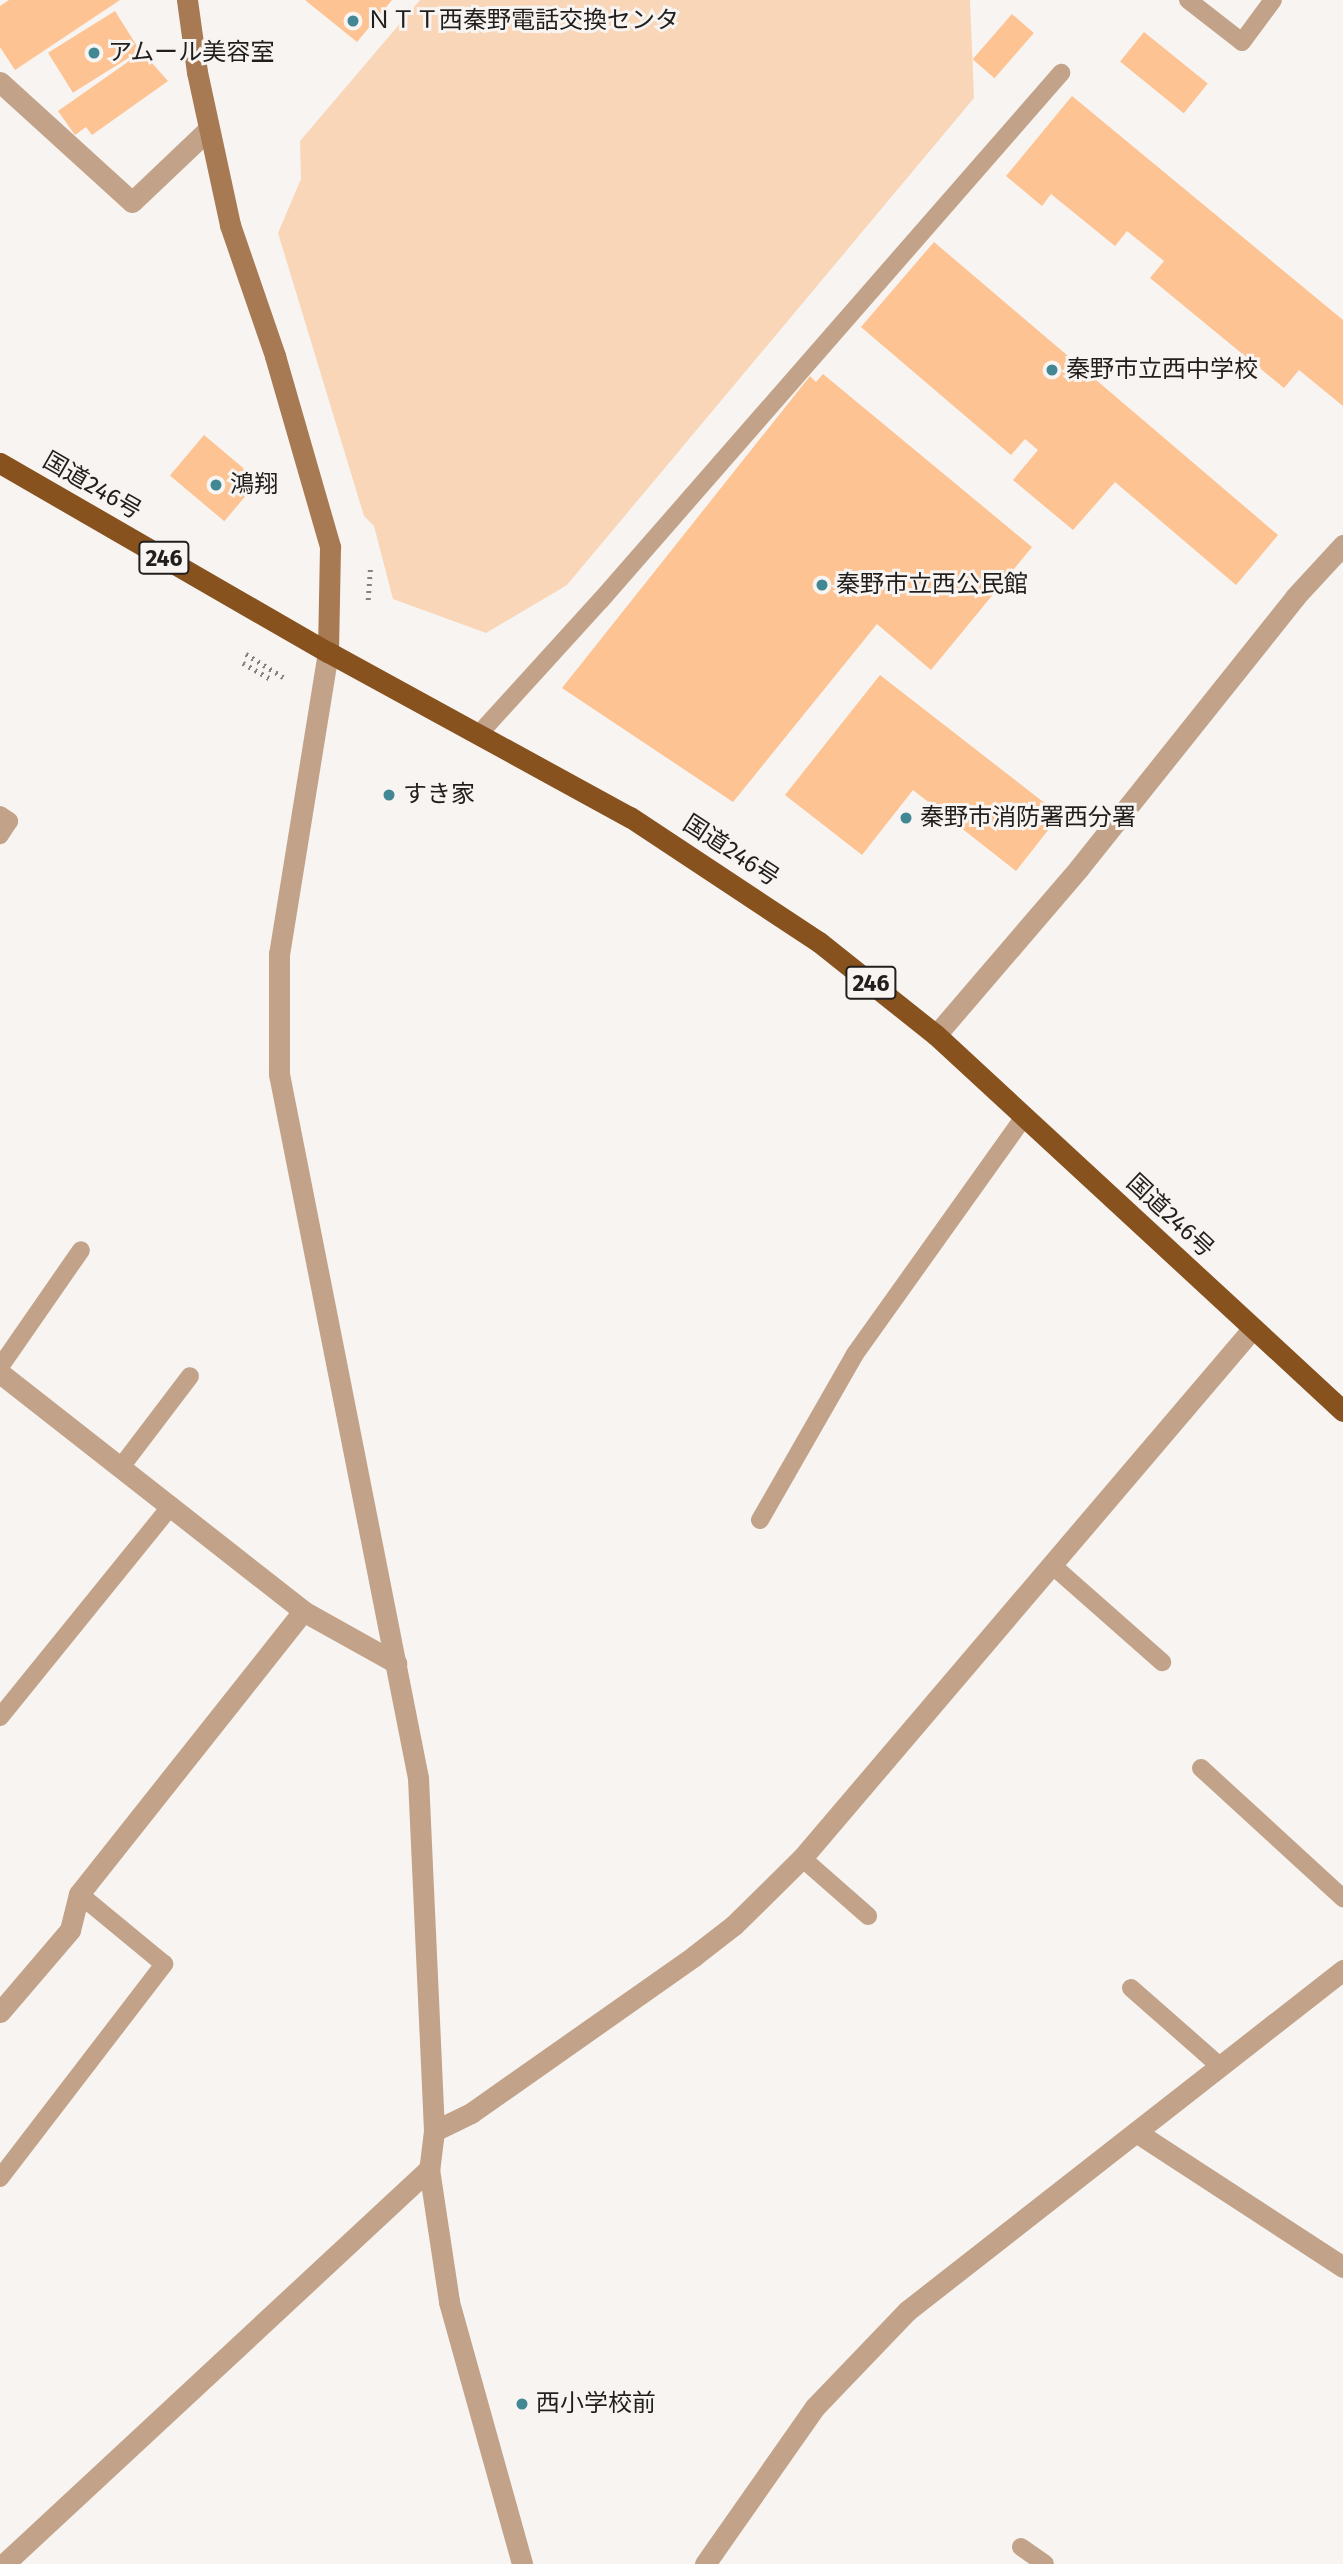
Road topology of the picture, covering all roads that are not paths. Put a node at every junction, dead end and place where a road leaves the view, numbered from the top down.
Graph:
1 (187, 0) edge
2 (1188, 0) edge
3 (1273, 0) edge
4 (1061, 73) dead end
5 (0, 82) edge
6 (208, 130) junction
7 (0, 463) edge
8 (1343, 545) edge
9 (328, 652) junction
10 (478, 735) junction
11 (0, 815) edge
12 (0, 835) edge
13 (936, 1035) junction
14 (1024, 1117) junction
15 (81, 1250) dead end
16 (1253, 1328) junction
17 (0, 1367) edge
18 (0, 1373) edge
19 (190, 1376) dead end
20 (1343, 1411) edge
21 (121, 1467) junction
22 (171, 1506) junction
23 (760, 1520) dead end
24 (1052, 1565) junction
25 (303, 1611) junction
26 (1162, 1662) dead end
27 (396, 1663) junction
28 (0, 1717) edge
29 (1201, 1768) dead end
30 (802, 1858) junction
31 (79, 1894) junction
32 (1343, 1898) edge
33 (868, 1916) dead end
34 (1343, 1970) edge
35 (1130, 1988) dead end
36 (0, 2012) edge
37 (1221, 2067) junction
38 (434, 2131) junction
39 (1136, 2133) junction
40 (429, 2169) junction
41 (0, 2178) edge
42 (1343, 2267) edge
43 (1021, 2547) dead end
44 (4, 2564) edge
45 (522, 2564) edge
46 (705, 2564) edge
47 (1045, 2564) edge

1 - 6 main road
2 - 3 lane
4 - 10 lane
5 - 6 street
6 - 9 main road
7 - 9 highway, 国道246号 / 246
8 - 13 street
9 - 10 highway, 国道246号 / 246
9 - 27 street
10 - 13 highway, 国道246号 / 246
11 - 12 lane
13 - 14 highway, 国道246号 / 246
14 - 16 highway, 国道246号 / 246
14 - 23 lane
15 - 17 lane
16 - 20 highway, 国道246号 / 246
16 - 24 street
18 - 21 street
19 - 21 lane
21 - 22 street
22 - 25 street
22 - 28 lane
24 - 26 lane
24 - 30 street
25 - 27 street
25 - 31 street
27 - 38 street
29 - 32 lane
30 - 33 lane
30 - 38 street
31 - 36 street
31 - 41 lane
34 - 37 street
35 - 37 lane
37 - 39 street
38 - 40 street
39 - 42 street
39 - 46 street
40 - 44 street
40 - 45 street
43 - 47 lane

